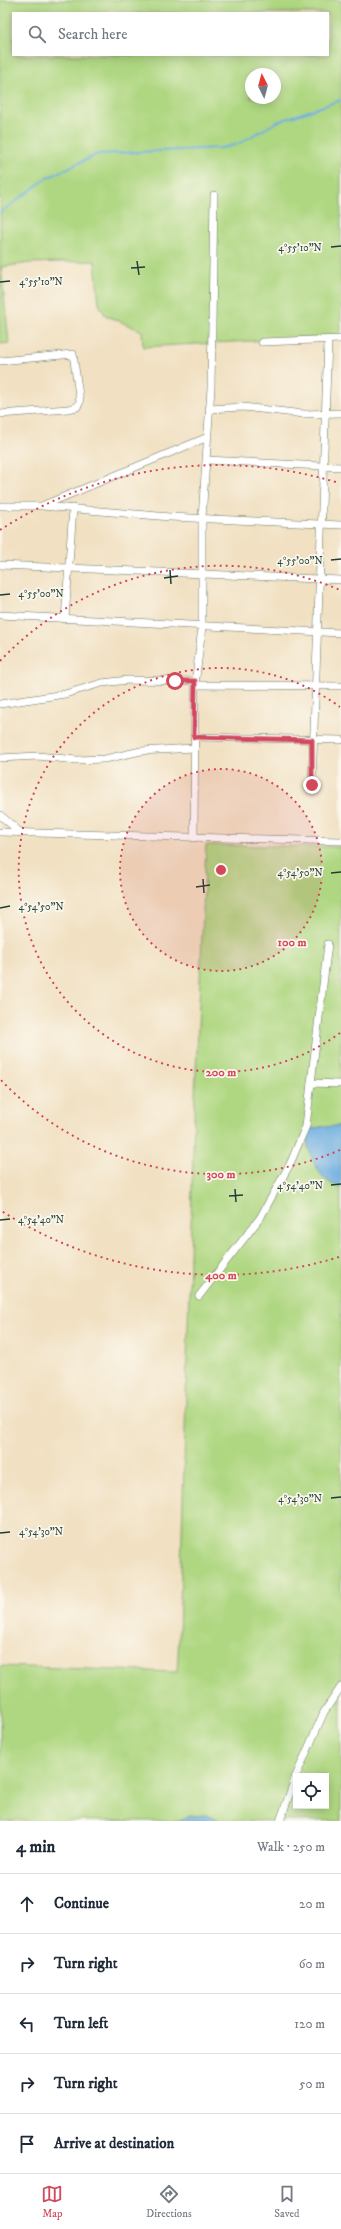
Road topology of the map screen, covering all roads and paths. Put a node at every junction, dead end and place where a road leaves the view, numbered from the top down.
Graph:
1 (214, 195) dead end
2 (341, 339) edge
3 (328, 340) junction
4 (262, 342) dead end
5 (0, 361) edge
6 (209, 409) junction
7 (327, 413) junction
8 (341, 413) edge
9 (0, 414) edge
10 (208, 437) junction
11 (206, 460) junction
12 (325, 466) junction
13 (341, 467) edge
14 (0, 506) edge
15 (42, 506) junction
16 (73, 508) junction
17 (202, 518) junction
18 (323, 524) junction
19 (341, 525) edge
20 (0, 564) edge
21 (68, 567) junction
22 (202, 574) junction
23 (320, 580) junction
24 (341, 580) edge
25 (0, 615) edge
26 (65, 619) junction
27 (202, 627) junction
28 (318, 633) junction
29 (341, 633) edge
30 (195, 683) junction
31 (315, 686) junction
32 (341, 686) edge
33 (0, 704) edge
34 (194, 737) junction
35 (312, 740) junction
36 (341, 740) edge
37 (194, 748) junction
38 (0, 758) edge
39 (312, 785) dead end
40 (0, 815) edge
41 (0, 832) edge
42 (21, 833) junction
43 (194, 838) junction
44 (341, 841) edge
45 (328, 944) dead end
46 (311, 1083) junction
47 (341, 1084) edge
48 (199, 1296) dead end
49 (341, 1687) edge
50 (297, 1773) edge
51 (293, 1784) edge
52 (280, 1821) edge

1 - 6 street
2 - 3 street
3 - 4 street
3 - 7 street
5 - 9 street
6 - 7 street
6 - 10 street
7 - 8 street
7 - 12 street
10 - 11 street
10 - 15 street
11 - 12 street
11 - 17 street
12 - 13 street
12 - 18 street
14 - 15 street
15 - 16 street
16 - 17 street
16 - 21 street
17 - 18 street
17 - 22 street
18 - 19 street
18 - 23 street
20 - 21 street
21 - 22 street
21 - 26 street
22 - 23 street
22 - 27 street
23 - 24 street
23 - 28 street
25 - 26 street
26 - 27 street
27 - 28 street
27 - 30 street
28 - 29 street
28 - 31 street
30 - 31 street
30 - 33 street
30 - 34 street
31 - 32 street
31 - 35 street
34 - 35 street
34 - 37 street
35 - 36 street
35 - 39 street
37 - 38 street
37 - 43 street
40 - 42 street
41 - 42 street
42 - 43 street
43 - 44 street
45 - 46 street
46 - 47 street
46 - 48 street
49 - 50 street
51 - 52 street

